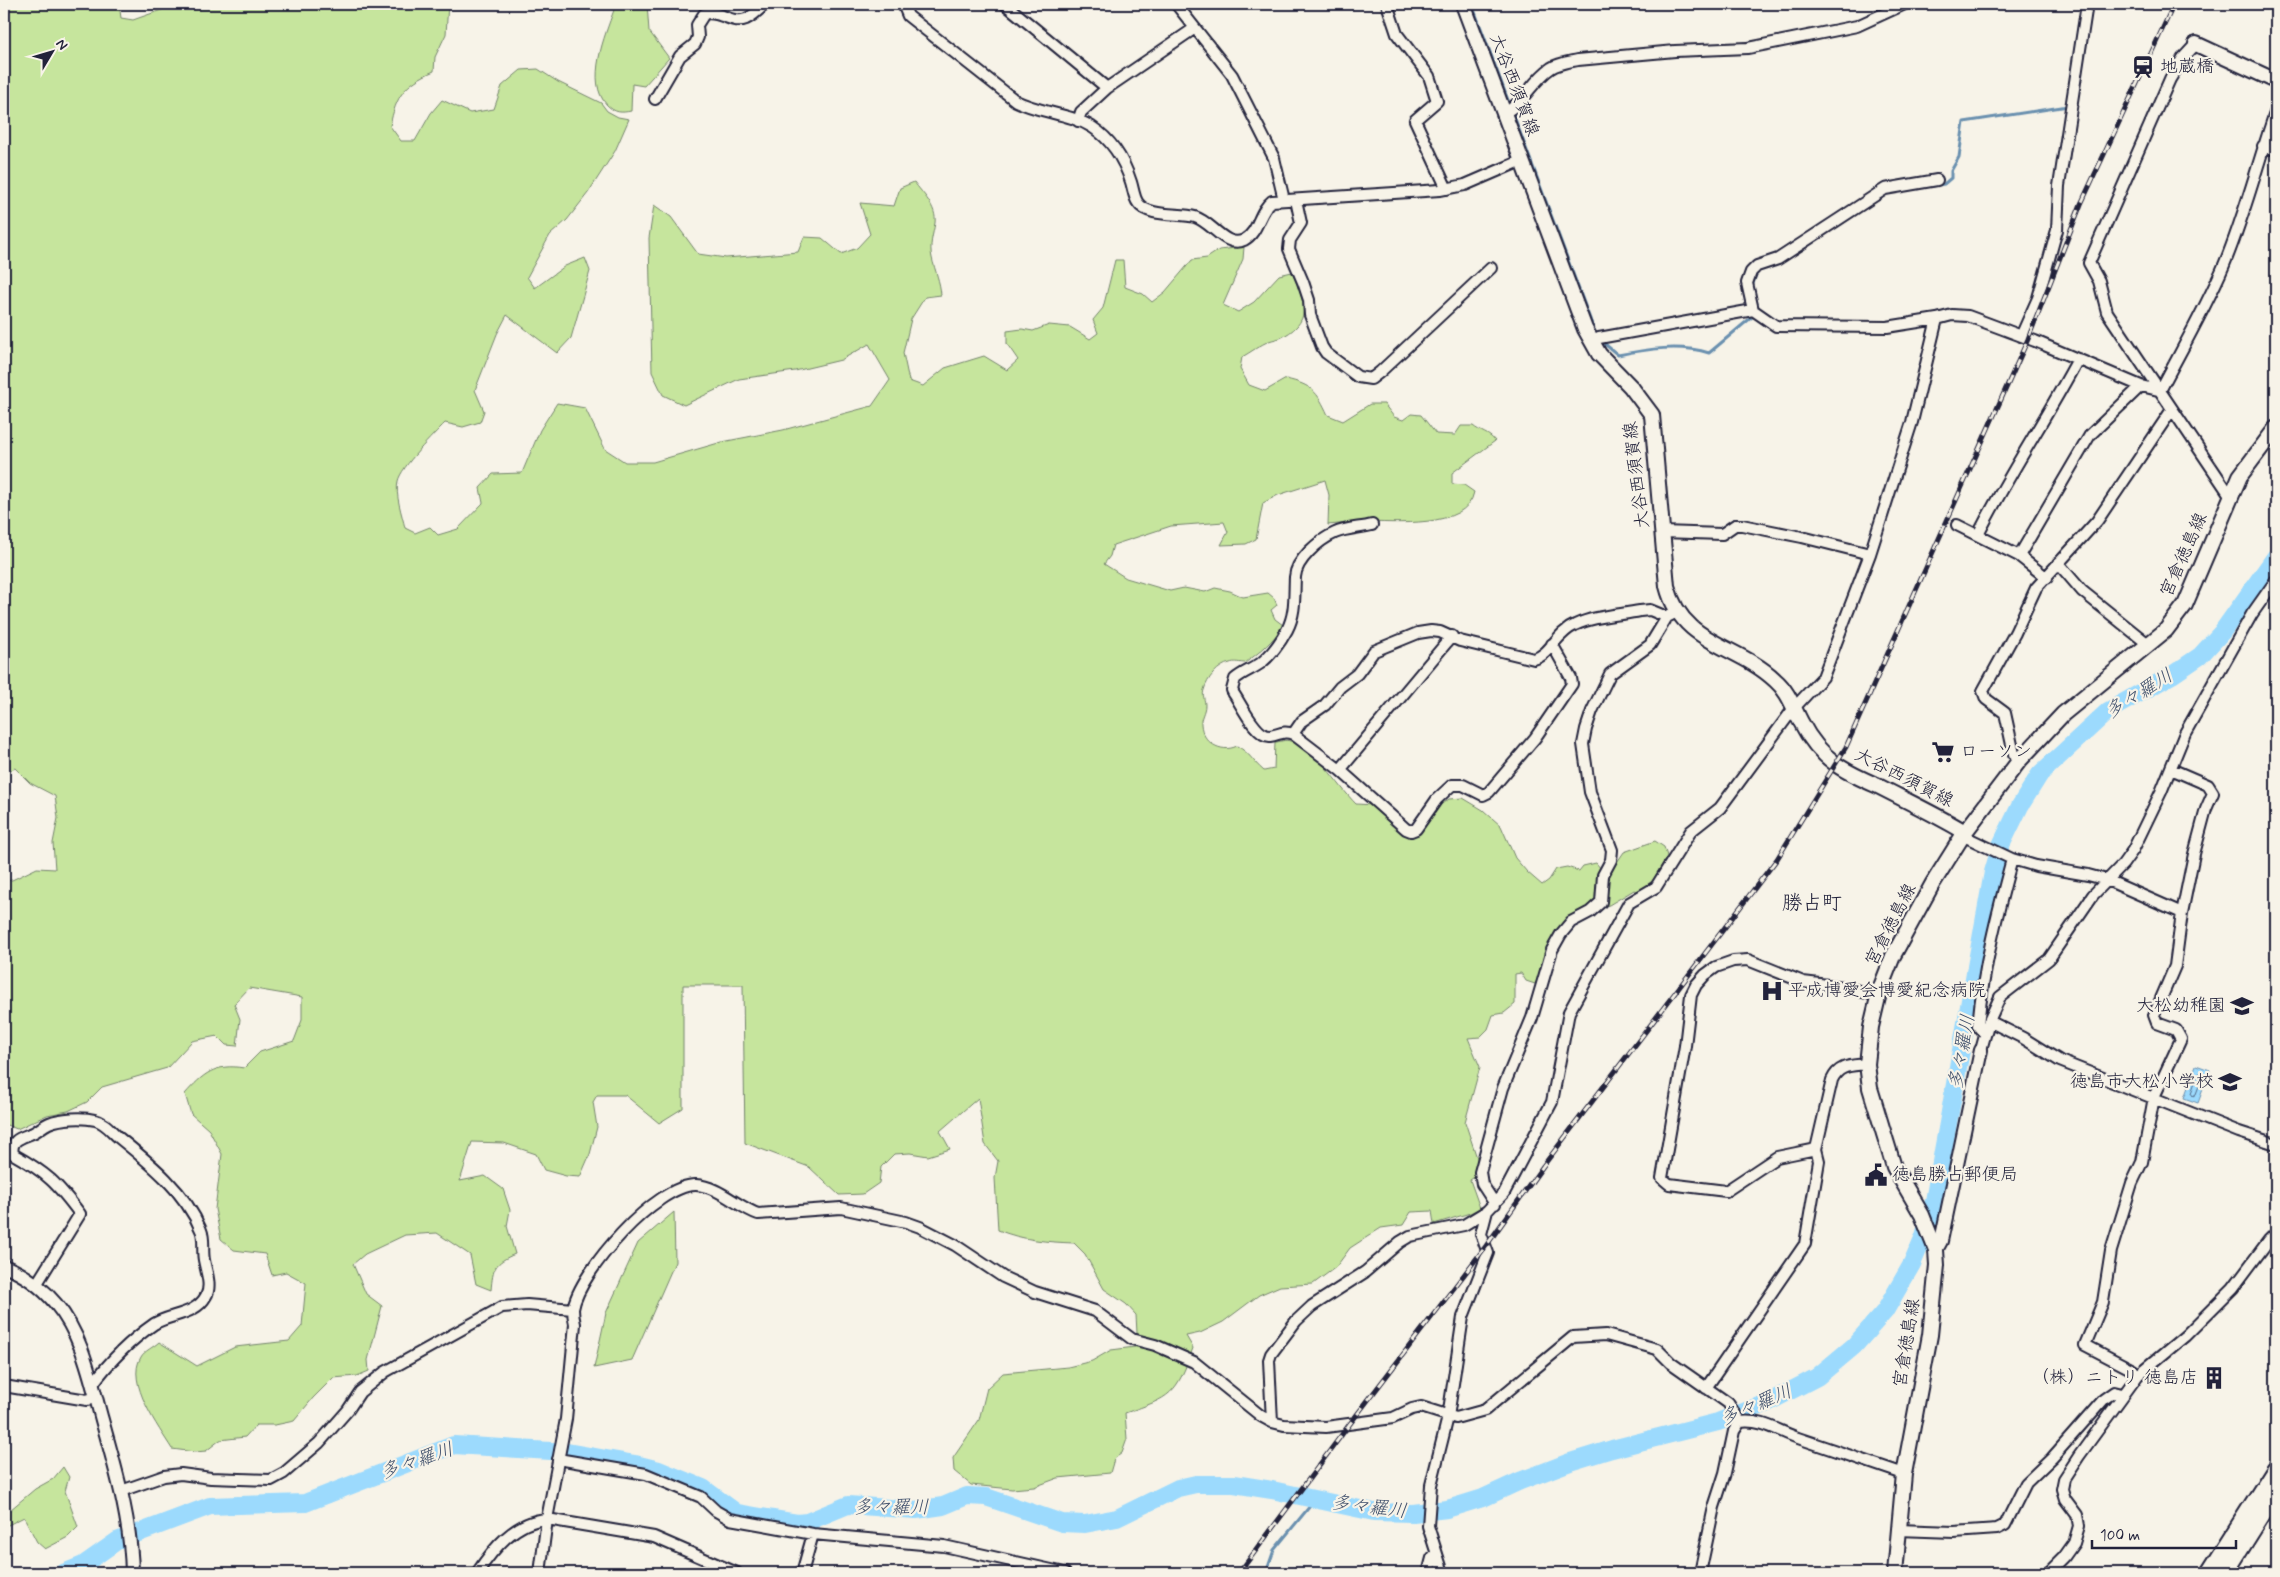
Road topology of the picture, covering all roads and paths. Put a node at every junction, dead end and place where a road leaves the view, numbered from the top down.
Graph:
1 (765, 4) edge
2 (903, 4) edge
3 (1005, 4) edge
4 (1176, 4) edge
5 (1387, 4) edge
6 (1463, 4) edge
7 (1905, 4) edge
8 (2087, 4) edge
9 (1195, 28) junction
10 (2196, 44) joint
11 (2276, 81) edge
12 (1107, 88) junction
13 (655, 99) dead end
14 (2276, 110) edge
15 (1505, 113) junction
16 (1078, 121) junction
17 (2263, 146) junction
18 (2276, 150) edge
19 (1523, 160) junction
20 (1937, 180) dead end
21 (1447, 189) junction
22 (1284, 200) junction
23 (1296, 200) junction
24 (1491, 268) dead end
25 (1753, 310) junction
26 (1937, 318) junction
27 (2021, 336) junction
28 (1592, 343) junction
29 (2078, 359) junction
30 (2141, 386) junction
31 (2158, 390) junction
32 (2171, 411) junction
33 (2276, 428) edge
34 (2230, 495) junction
35 (1957, 524) dead end
36 (1372, 525) dead end
37 (1662, 532) junction
38 (1978, 535) junction
39 (1870, 554) junction
40 (2019, 556) junction
41 (2058, 563) junction
42 (2046, 578) junction
43 (2276, 580) edge
44 (1672, 614) junction
45 (1452, 636) junction
46 (1552, 644) junction
47 (2148, 644) junction
48 (1794, 708) junction
49 (1293, 734) junction
50 (2019, 761) junction
51 (2171, 769) junction
52 (1340, 770) junction
53 (1965, 832) junction
54 (2010, 858) junction
55 (2106, 880) junction
56 (2182, 913) junction
57 (1878, 996) junction
58 (1990, 1021) junction
59 (1985, 1035) junction
60 (1981, 1050) joint
61 (1867, 1064) junction
62 (2154, 1097) junction
63 (2276, 1144) edge
64 (1816, 1149) junction
65 (1491, 1208) junction
66 (1464, 1225) junction
67 (2276, 1233) edge
68 (1481, 1234) junction
69 (1934, 1246) junction
70 (4, 1266) edge
71 (36, 1285) junction
72 (574, 1309) junction
73 (2138, 1375) junction
74 (92, 1385) junction
75 (4, 1386) edge
76 (1706, 1388) junction
77 (2122, 1394) junction
78 (96, 1398) junction
79 (1448, 1417) junction
80 (1740, 1421) junction
81 (1272, 1422) junction
82 (559, 1454) junction
83 (2276, 1468) edge
84 (1904, 1474) junction
85 (121, 1491) junction
86 (2276, 1492) edge
87 (547, 1519) junction
88 (1898, 1530) junction
89 (813, 1534) junction
90 (1436, 1554) junction
91 (132, 1573) edge
92 (476, 1573) edge
93 (540, 1573) edge
94 (737, 1573) edge
95 (802, 1573) edge
96 (1065, 1573) edge
97 (1428, 1573) edge
98 (1443, 1573) edge
99 (1700, 1573) edge
100 (1894, 1573) edge
101 (2048, 1573) edge
102 (2209, 1573) edge
103 (2224, 1573) edge

1 - 13 street
2 - 16 street
3 - 12 street
4 - 9 street
5 - 21 street
6 - 15 main road, 大谷西須賀線
7 - 15 street
8 - 27 street
9 - 12 street
9 - 22 street
10 - 11 main road
10 - 31 street
12 - 16 street
14 - 17 street
15 - 19 main road, 大谷西須賀線
16 - 22 street
17 - 18 street
17 - 31 street
19 - 21 street
19 - 28 main road, 大谷西須賀線
20 - 25 street
21 - 23 street
22 - 23 street
23 - 24 street
25 - 26 street
25 - 28 street
26 - 27 street
26 - 39 street
27 - 29 street
28 - 37 main road, 大谷西須賀線
29 - 30 street
29 - 38 street
30 - 31 street
30 - 40 street
31 - 32 street
32 - 34 street
32 - 41 street
33 - 34 main road, 宮倉徳島線
34 - 47 main road, 宮倉徳島線
35 - 38 street
36 - 49 street
37 - 39 street
37 - 44 main road, 大谷西須賀線
38 - 40 street
39 - 48 street
40 - 42 street
41 - 42 street
41 - 47 street
42 - 50 street
43 - 51 street
44 - 46 street
44 - 48 main road, 大谷西須賀線
44 - 65 street
45 - 46 street
45 - 49 street
45 - 52 street
46 - 52 street
47 - 50 main road, 宮倉徳島線
48 - 53 main road, 大谷西須賀線
48 - 65 street
49 - 52 street
50 - 53 main road, 宮倉徳島線
51 - 55 street
51 - 56 street
53 - 54 street
53 - 57 main road, 宮倉徳島線
54 - 55 street
54 - 59 street
55 - 56 street
55 - 58 street
56 - 62 street
57 - 61 main road, 宮倉徳島線
57 - 64 street
58 - 59 street
58 - 62 street
59 - 60 street
60 - 69 street
61 - 64 street
61 - 69 main road, 宮倉徳島線
62 - 63 street
62 - 73 street
64 - 76 street
65 - 66 street
65 - 68 street
66 - 68 street
66 - 81 street
67 - 73 street
68 - 79 street
69 - 84 main road, 宮倉徳島線
70 - 71 street
71 - 74 street
71 - 74 street
72 - 81 street
72 - 82 street
72 - 85 street
73 - 77 street
74 - 78 street
75 - 78 street
76 - 79 street
76 - 80 street
77 - 88 street
77 - 101 street
78 - 85 street
79 - 81 street
79 - 90 street
80 - 84 street
80 - 99 street
82 - 87 street
82 - 89 street
83 - 102 highway
84 - 88 main road, 宮倉徳島線
85 - 91 street
86 - 103 highway
87 - 92 street
87 - 93 street
87 - 94 street
88 - 100 main road, 宮倉徳島線
89 - 95 street
89 - 96 street
90 - 97 street
90 - 98 street

